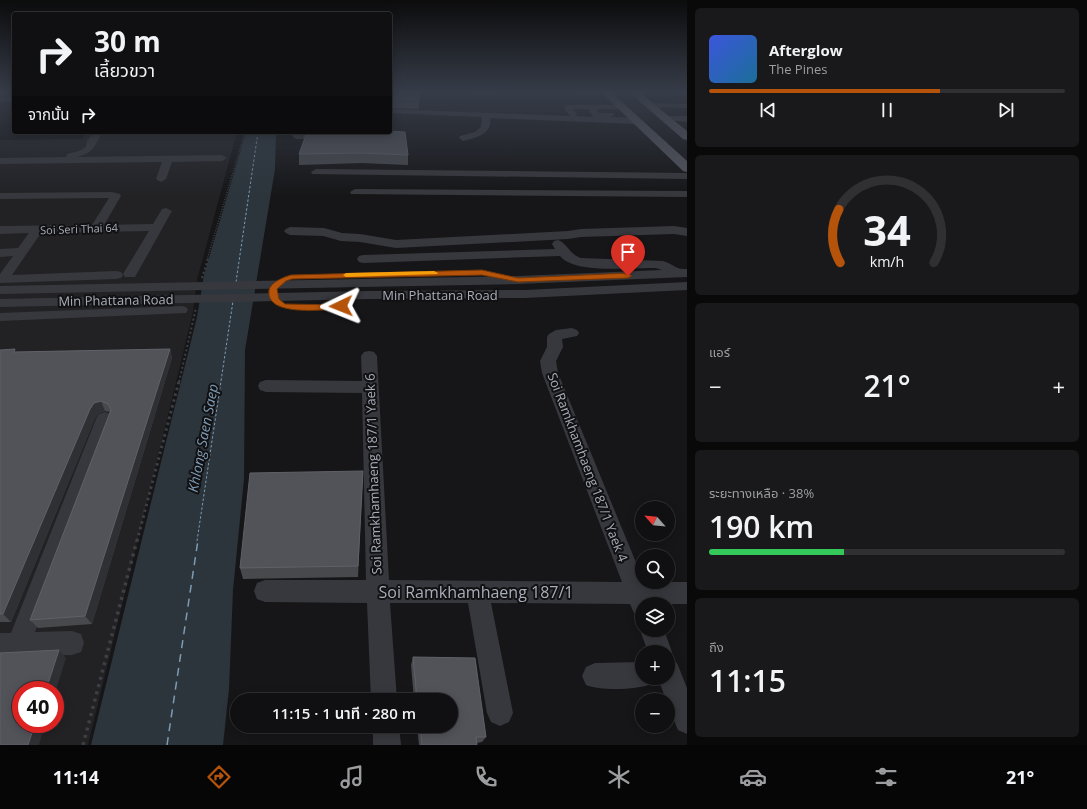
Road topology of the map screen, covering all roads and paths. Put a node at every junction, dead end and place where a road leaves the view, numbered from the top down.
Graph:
1 (486, 127) edge
2 (643, 127) edge
3 (656, 127) edge
4 (670, 127) edge
5 (674, 127) edge
6 (97, 134) edge
7 (244, 134) edge
8 (330, 134) edge
9 (361, 134) edge
10 (296, 136) dead end
11 (685, 137) edge
12 (463, 138) dead end
13 (687, 157) edge
14 (0, 158) edge
15 (222, 158) dead end
16 (168, 159) junction
17 (0, 161) edge
18 (687, 168) edge
19 (316, 172) dead end
20 (687, 176) edge
21 (161, 179) dead end
22 (355, 192) dead end
23 (687, 194) edge
24 (0, 196) edge
25 (166, 212) dead end
26 (158, 227) junction
27 (96, 228) junction
28 (0, 230) edge
29 (37, 230) junction
30 (290, 231) dead end
31 (687, 232) edge
32 (553, 236) junction
33 (0, 252) edge
34 (22, 252) junction
35 (563, 252) junction
36 (363, 259) dead end
37 (130, 274) dead end
38 (681, 274) edge
39 (202, 280) dead end
40 (518, 280) junction
41 (1, 283) edge
42 (687, 286) edge
43 (368, 289) junction
44 (525, 294) junction
45 (197, 302) dead end
46 (0, 303) edge
47 (181, 310) dead end
48 (0, 318) edge
49 (572, 332) dead end
50 (369, 356) dead end
51 (266, 386) dead end
52 (370, 388) junction
53 (106, 419) edge
54 (266, 591) dead end
55 (378, 592) junction
56 (477, 592) junction
57 (687, 593) edge
58 (639, 597) edge
59 (656, 597) edge
60 (635, 599) edge
61 (72, 643) dead end
62 (9, 645) edge
63 (635, 675) edge
64 (595, 676) dead end
65 (673, 685) edge
66 (384, 693) edge
67 (500, 713) dead end
68 (687, 721) edge
69 (386, 733) edge
70 (83, 745) edge
71 (387, 745) edge

1 - 12 street
2 - 18 main road
3 - 13 main road
4 - 11 main road
5 - 11 main road
6 - 14 street
7 - 39 path
8 - 9 street
8 - 10 street
15 - 16 street
16 - 17 street
16 - 21 street
19 - 20 street
22 - 23 street
24 - 27 street
25 - 26 street
26 - 27 street, Soi Seri Thai 64
26 - 37 street
27 - 29 street, Soi Seri Thai 64
28 - 29 street, Soi Seri Thai 64
29 - 34 street
30 - 32 street
31 - 32 street
32 - 35 street
33 - 34 street
34 - 41 street
35 - 36 street
35 - 38 street
38 - 40 street, Min Phattana Road
40 - 43 street, Min Phattana Road
40 - 44 street
41 - 43 street, Min Phattana Road
42 - 44 street, Min Phattana Road
43 - 44 street, Min Phattana Road
43 - 46 street, Min Phattana Road
45 - 70 path
47 - 48 street
49 - 58 street, Soi Ramkhamhaeng 187/1 Yaek 4
50 - 52 street, Soi Ramkhamhaeng 187/1 Yaek 6
51 - 52 street
52 - 55 street, Soi Ramkhamhaeng 187/1 Yaek 6
53 - 62 street
54 - 55 street, Soi Ramkhamhaeng 187/1
55 - 56 street, Soi Ramkhamhaeng 187/1
55 - 66 street, Soi Ramkhamhaeng 187/1 Yaek 6
56 - 60 street, Soi Ramkhamhaeng 187/1
56 - 67 street
57 - 59 street, Soi Ramkhamhaeng 187/1
61 - 62 street
63 - 64 street
65 - 68 street
69 - 71 street

